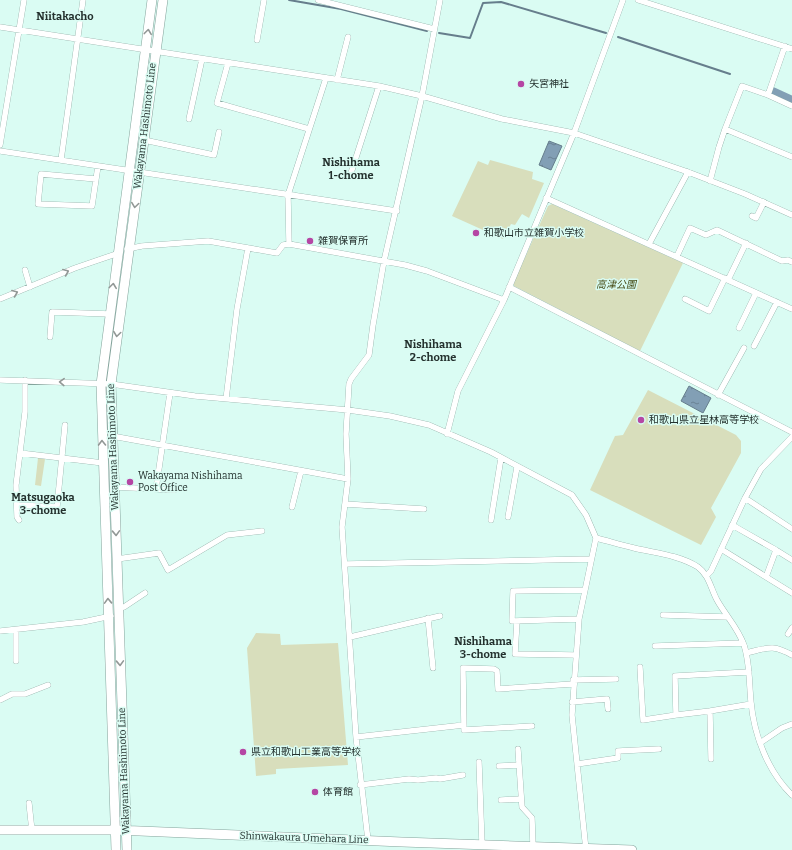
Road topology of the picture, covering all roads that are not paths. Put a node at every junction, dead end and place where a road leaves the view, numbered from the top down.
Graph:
1 (24, 0) edge
2 (83, 0) edge
3 (152, 0) edge
4 (163, 0) edge
5 (264, 0) edge
6 (318, 0) edge
7 (440, 0) edge
8 (623, 0) edge
9 (638, 0) edge
10 (340, 2) edge
11 (0, 27) edge
12 (434, 29) junction
13 (20, 30) junction
14 (348, 37) dead end
15 (78, 39) junction
16 (257, 40) dead end
17 (785, 46) junction
18 (792, 49) edge
19 (150, 51) junction
20 (202, 59) junction
21 (228, 63) junction
22 (326, 78) junction
23 (337, 80) junction
24 (379, 86) junction
25 (768, 95) junction
26 (422, 96) junction
27 (792, 106) edge
28 (189, 119) dead end
29 (309, 129) junction
30 (725, 129) junction
31 (219, 132) dead end
32 (574, 133) junction
33 (144, 140) junction
34 (0, 145) edge
35 (0, 151) edge
36 (792, 157) edge
37 (61, 160) junction
38 (98, 166) junction
39 (129, 171) junction
40 (140, 172) junction
41 (688, 172) junction
42 (351, 174) dead end
43 (96, 179) junction
44 (710, 181) junction
45 (288, 195) junction
46 (546, 198) junction
47 (764, 202) junction
48 (397, 211) junction
49 (792, 215) edge
50 (752, 216) dead end
51 (746, 243) junction
52 (289, 244) junction
53 (649, 244) junction
54 (129, 248) junction
55 (248, 248) junction
56 (117, 254) junction
57 (677, 256) junction
58 (384, 261) junction
59 (792, 262) edge
60 (25, 270) dead end
61 (726, 279) junction
62 (30, 287) junction
63 (509, 288) junction
64 (756, 293) junction
65 (0, 299) edge
66 (685, 299) dead end
67 (504, 300) junction
68 (777, 302) junction
69 (792, 309) edge
70 (110, 314) junction
71 (739, 328) dead end
72 (50, 337) dead end
73 (754, 346) dead end
74 (744, 348) dead end
75 (0, 380) edge
76 (25, 380) junction
77 (106, 384) junction
78 (170, 392) junction
79 (718, 395) junction
80 (226, 398) junction
81 (348, 410) junction
82 (66, 425) dead end
83 (792, 432) edge
84 (447, 434) junction
85 (112, 436) junction
86 (792, 437) edge
87 (162, 445) junction
88 (20, 453) junction
89 (63, 458) junction
90 (501, 458) junction
91 (103, 463) junction
92 (517, 467) junction
93 (301, 471) junction
94 (348, 479) junction
95 (114, 487) junction
96 (156, 489) junction
97 (174, 490) dead end
98 (745, 498) junction
99 (345, 504) junction
100 (17, 505) junction
101 (292, 507) dead end
102 (424, 509) dead end
103 (508, 518) dead end
104 (19, 520) dead end
105 (491, 520) dead end
106 (732, 525) junction
107 (792, 529) edge
108 (262, 531) dead end
109 (596, 538) junction
110 (721, 549) junction
111 (776, 550) junction
112 (117, 559) junction
113 (591, 559) junction
114 (792, 560) edge
115 (345, 564) junction
116 (707, 575) junction
117 (766, 577) junction
118 (584, 590) junction
119 (145, 593) dead end
120 (792, 593) edge
121 (118, 612) junction
122 (663, 615) dead end
123 (109, 616) junction
124 (440, 616) dead end
125 (727, 617) junction
126 (428, 618) junction
127 (579, 619) junction
128 (517, 620) junction
129 (792, 628) edge
130 (16, 630) junction
131 (0, 631) edge
132 (788, 634) dead end
133 (350, 636) junction
134 (744, 644) junction
135 (655, 646) dead end
136 (746, 653) junction
137 (575, 655) junction
138 (792, 656) edge
139 (16, 661) dead end
140 (640, 667) dead end
141 (433, 668) dead end
142 (749, 672) junction
143 (616, 679) dead end
144 (573, 682) junction
145 (48, 685) dead end
146 (0, 700) edge
147 (572, 702) junction
148 (751, 704) junction
149 (608, 710) dead end
150 (710, 711) junction
151 (676, 715) junction
152 (792, 724) edge
153 (464, 725) junction
154 (532, 726) dead end
155 (356, 737) junction
156 (760, 743) junction
157 (518, 749) dead end
158 (659, 749) dead end
159 (711, 759) dead end
160 (479, 762) dead end
161 (577, 764) junction
162 (519, 765) junction
163 (499, 766) dead end
164 (464, 775) dead end
165 (360, 785) junction
166 (792, 795) edge
167 (521, 799) junction
168 (501, 800) dead end
169 (29, 803) dead end
170 (0, 830) edge
171 (116, 830) junction
172 (126, 830) junction
173 (32, 831) junction
174 (368, 840) junction
175 (482, 844) junction
176 (402, 846) edge
177 (533, 846) junction
178 (586, 849) edge
179 (116, 850) edge
180 (127, 850) edge
181 (632, 850) edge

1 - 13 street
2 - 15 street
19 -> 3 main road, Wakayama Hashimoto Line
4 - 19 main road, Wakayama Hashimoto Line
5 - 16 street
6 - 10 street
7 - 12 street
8 - 32 street
9 - 17 street
10 - 12 street
11 - 13 street
12 - 26 street
13 - 15 street
13 - 34 street
14 - 23 street
15 - 19 street
15 - 37 street
17 - 18 street
17 - 25 street
19 - 20 street
19 - 33 main road, Wakayama Hashimoto Line
19 - 39 main road, Wakayama Hashimoto Line
20 - 21 street
20 - 28 street
21 - 22 street
21 - 29 street
22 - 23 street
22 - 29 street
23 - 24 street
24 - 26 street
24 - 42 street
25 - 27 street
25 - 30 street
26 - 32 street
26 - 48 street
29 - 45 street
30 - 36 street
30 - 44 street
31 - 33 street
32 - 41 street
32 - 46 street
33 - 40 main road, Wakayama Hashimoto Line
35 - 37 street
37 - 38 street
38 - 39 street
38 - 43 street
39 - 40 street
39 - 56 main road, Wakayama Hashimoto Line
40 - 45 street
40 -> 54 main road, Wakayama Hashimoto Line
41 - 44 street
41 - 53 street
43 - 43 street
44 - 47 street
45 - 48 street
45 - 52 street
46 - 53 street
46 - 63 street
47 - 49 street
47 - 50 street
48 - 58 street
51 - 57 street
51 - 59 street
51 - 61 street
52 - 55 street
52 - 58 street
53 - 57 street
54 - 55 street
54 - 56 street
54 -> 77 main road, Wakayama Hashimoto Line
55 - 80 street
62 -> 56 street
70 -> 56 main road, Wakayama Hashimoto Line
57 - 61 street
58 - 67 street
58 - 81 street
60 - 62 street
61 - 64 street
61 - 66 street
65 -> 62 street
63 - 67 street
63 - 79 street
64 - 68 street
64 - 71 street
67 - 84 street
68 - 69 street
68 - 73 street
70 - 72 street
70 - 77 main road, Wakayama Hashimoto Line
74 - 79 street
75 - 76 street
77 -> 76 street
76 - 88 street
77 - 78 street
77 - 85 main road, Wakayama Hashimoto Line
91 -> 77 main road, Wakayama Hashimoto Line
78 - 80 street
78 - 87 street
79 - 83 street
80 - 81 street
81 - 84 street
81 - 94 street
82 - 89 street
84 - 90 street
85 - 87 street
85 - 95 main road, Wakayama Hashimoto Line
86 - 98 street
87 - 93 street
87 - 96 street
88 - 89 street
88 - 100 street
89 - 91 street
89 - 100 street
90 - 92 street
90 - 105 street
123 -> 91 main road, Wakayama Hashimoto Line
92 - 103 street
92 - 109 street
93 - 94 street
93 - 101 street
94 - 99 street
95 - 96 street
95 -> 112 main road, Wakayama Hashimoto Line
96 - 97 street
98 - 106 street
98 - 107 street
99 - 102 street
99 - 115 street
100 - 104 street
106 - 110 street
106 - 111 street
108 - 112 street
109 - 113 street
109 - 116 street
110 - 116 street
110 - 117 street
111 - 114 street
111 - 117 street
112 - 121 main road, Wakayama Hashimoto Line
113 - 115 street
113 - 118 street
115 - 133 street
116 - 125 street
117 - 120 street
118 - 127 street
118 - 128 street
119 - 121 street
121 - 123 street
121 -> 172 main road, Wakayama Hashimoto Line
122 - 125 street
123 - 130 street
123 - 171 main road, Wakayama Hashimoto Line
124 - 126 street
125 - 134 street
126 - 133 street
126 - 141 street
127 - 128 street
127 - 137 street
128 - 137 street
129 - 132 street
130 - 131 street
130 - 139 street
133 - 155 street
134 - 135 street
134 - 136 street
136 - 138 street
136 - 142 street
137 - 144 street
140 - 151 street
142 - 148 street
142 - 151 street
143 - 144 street
144 - 147 street
144 - 153 street
145 - 146 street
147 - 149 street
147 - 161 street
148 - 150 street
148 - 156 street
150 - 151 street
150 - 159 street
152 - 156 street
153 - 154 street
153 - 155 street
155 - 165 street
156 - 166 street
157 - 162 street
158 - 161 street
160 - 175 street
161 - 178 street
162 - 163 street
162 - 167 street
164 - 165 street
165 - 174 street
167 - 168 street
167 - 177 street
169 - 173 street
170 - 173 main road, Shinwakaura Umehara Line
171 - 172 main road, Shinwakaura Umehara Line
171 - 173 main road, Shinwakaura Umehara Line
171 - 179 main road, Wakayama Hashimoto Line
172 - 174 main road, Shinwakaura Umehara Line
172 - 180 main road, Wakayama Hashimoto Line
174 - 176 main road, Shinwakaura Umehara Line
175 - 176 main road, Shinwakaura Umehara Line
175 - 177 main road, Shinwakaura Umehara Line
177 - 178 main road, Shinwakaura Umehara Line
178 - 181 main road, Shinwakaura Umehara Line

